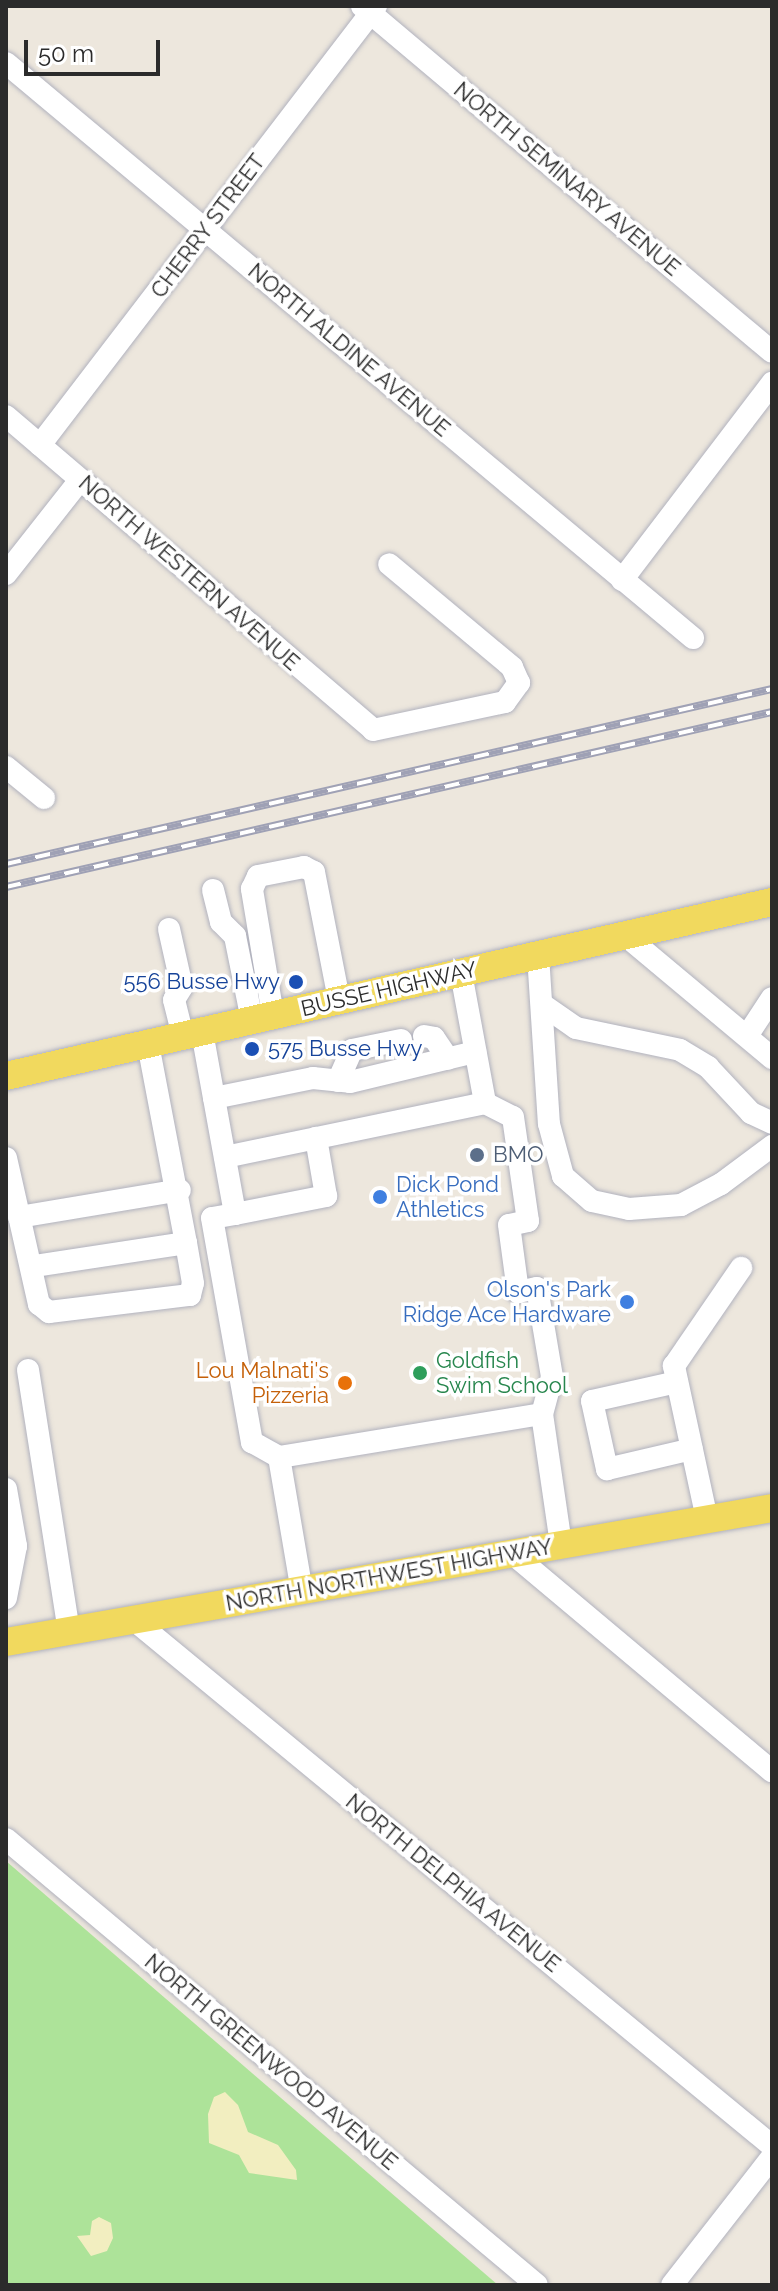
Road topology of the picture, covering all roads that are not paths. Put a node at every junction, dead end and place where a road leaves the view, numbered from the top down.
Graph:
1 (369, 8) edge
2 (6, 63) edge
3 (206, 230) junction
4 (772, 352) edge
5 (772, 383) edge
6 (6, 416) edge
7 (40, 445) junction
8 (80, 480) junction
9 (389, 564) dead end
10 (6, 574) edge
11 (622, 580) junction
12 (693, 638) dead end
13 (6, 767) edge
14 (44, 798) dead end
15 (213, 890) dead end
16 (772, 902) edge
17 (169, 929) dead end
18 (625, 935) junction
19 (538, 955) junction
20 (461, 973) junction
21 (772, 998) edge
22 (339, 1000) junction
23 (543, 1005) junction
24 (262, 1018) junction
25 (192, 1034) junction
26 (747, 1036) junction
27 (148, 1044) junction
28 (475, 1052) junction
29 (772, 1058) edge
30 (448, 1059) junction
31 (6, 1076) edge
32 (338, 1081) junction
33 (214, 1098) junction
34 (485, 1103) junction
35 (772, 1123) edge
36 (316, 1138) junction
37 (772, 1146) edge
38 (225, 1157) junction
39 (6, 1158) edge
40 (180, 1190) junction
41 (235, 1214) junction
42 (19, 1217) junction
43 (186, 1243) junction
44 (34, 1266) junction
45 (741, 1268) dead end
46 (28, 1370) dead end
47 (677, 1382) junction
48 (542, 1414) junction
49 (692, 1449) junction
50 (279, 1457) junction
51 (6, 1489) edge
52 (772, 1508) edge
53 (707, 1519) junction
54 (561, 1545) junction
55 (513, 1554) junction
56 (302, 1591) junction
57 (6, 1598) edge
58 (134, 1620) junction
59 (69, 1631) junction
60 (6, 1642) edge
61 (772, 1771) edge
62 (6, 1839) edge
63 (772, 2146) edge
64 (772, 2157) edge
65 (537, 2285) edge
66 (672, 2285) edge

1 - 3 street, CHERRY STREET
1 - 4 street, NORTH SEMINARY AVENUE
2 - 3 street, NORTH ALDINE AVENUE
3 - 7 street, CHERRY STREET
3 - 11 street, NORTH ALDINE AVENUE
5 - 11 street
6 - 7 street, NORTH WESTERN AVENUE
7 - 8 street, NORTH WESTERN AVENUE
8 - 9 street, NORTH WESTERN AVENUE
8 - 10 street
11 - 12 street, NORTH ALDINE AVENUE
13 - 14 street
15 - 24 street
16 - 18 main road, BUSSE HIGHWAY
17 - 25 street
18 - 19 main road, BUSSE HIGHWAY
18 - 26 street
19 - 20 main road, BUSSE HIGHWAY
19 - 23 street
20 - 22 main road, BUSSE HIGHWAY
20 - 28 street
21 - 26 street
22 - 24 main road, BUSSE HIGHWAY
22 - 24 street
23 - 35 street
23 - 37 street
24 - 25 main road, BUSSE HIGHWAY
25 - 27 main road, BUSSE HIGHWAY
25 - 33 street
26 - 29 street
27 - 31 main road, BUSSE HIGHWAY
27 - 40 street
28 - 30 street
28 - 34 street
30 - 32 street
30 - 32 street
32 - 33 street
33 - 38 street
34 - 36 street
34 - 48 street
36 - 38 street
36 - 41 street
38 - 41 street
39 - 42 street
40 - 42 street
40 - 43 street
41 - 50 street
42 - 44 street
43 - 44 street
43 - 44 street
45 - 47 street
46 - 59 street
47 - 49 street
47 - 49 street
48 - 50 street
48 - 54 street
49 - 53 street
50 - 56 street
51 - 57 street
52 - 53 main road, NORTH NORTHWEST HIGHWAY
53 - 54 main road, NORTH NORTHWEST HIGHWAY
54 - 55 main road, NORTH NORTHWEST HIGHWAY
55 - 56 main road, NORTH NORTHWEST HIGHWAY
55 - 61 street
56 - 58 main road, NORTH NORTHWEST HIGHWAY
58 - 59 main road, NORTH NORTHWEST HIGHWAY
58 - 63 street, NORTH DELPHIA AVENUE
59 - 60 main road, NORTH NORTHWEST HIGHWAY
62 - 65 street, NORTH GREENWOOD AVENUE
64 - 66 street

